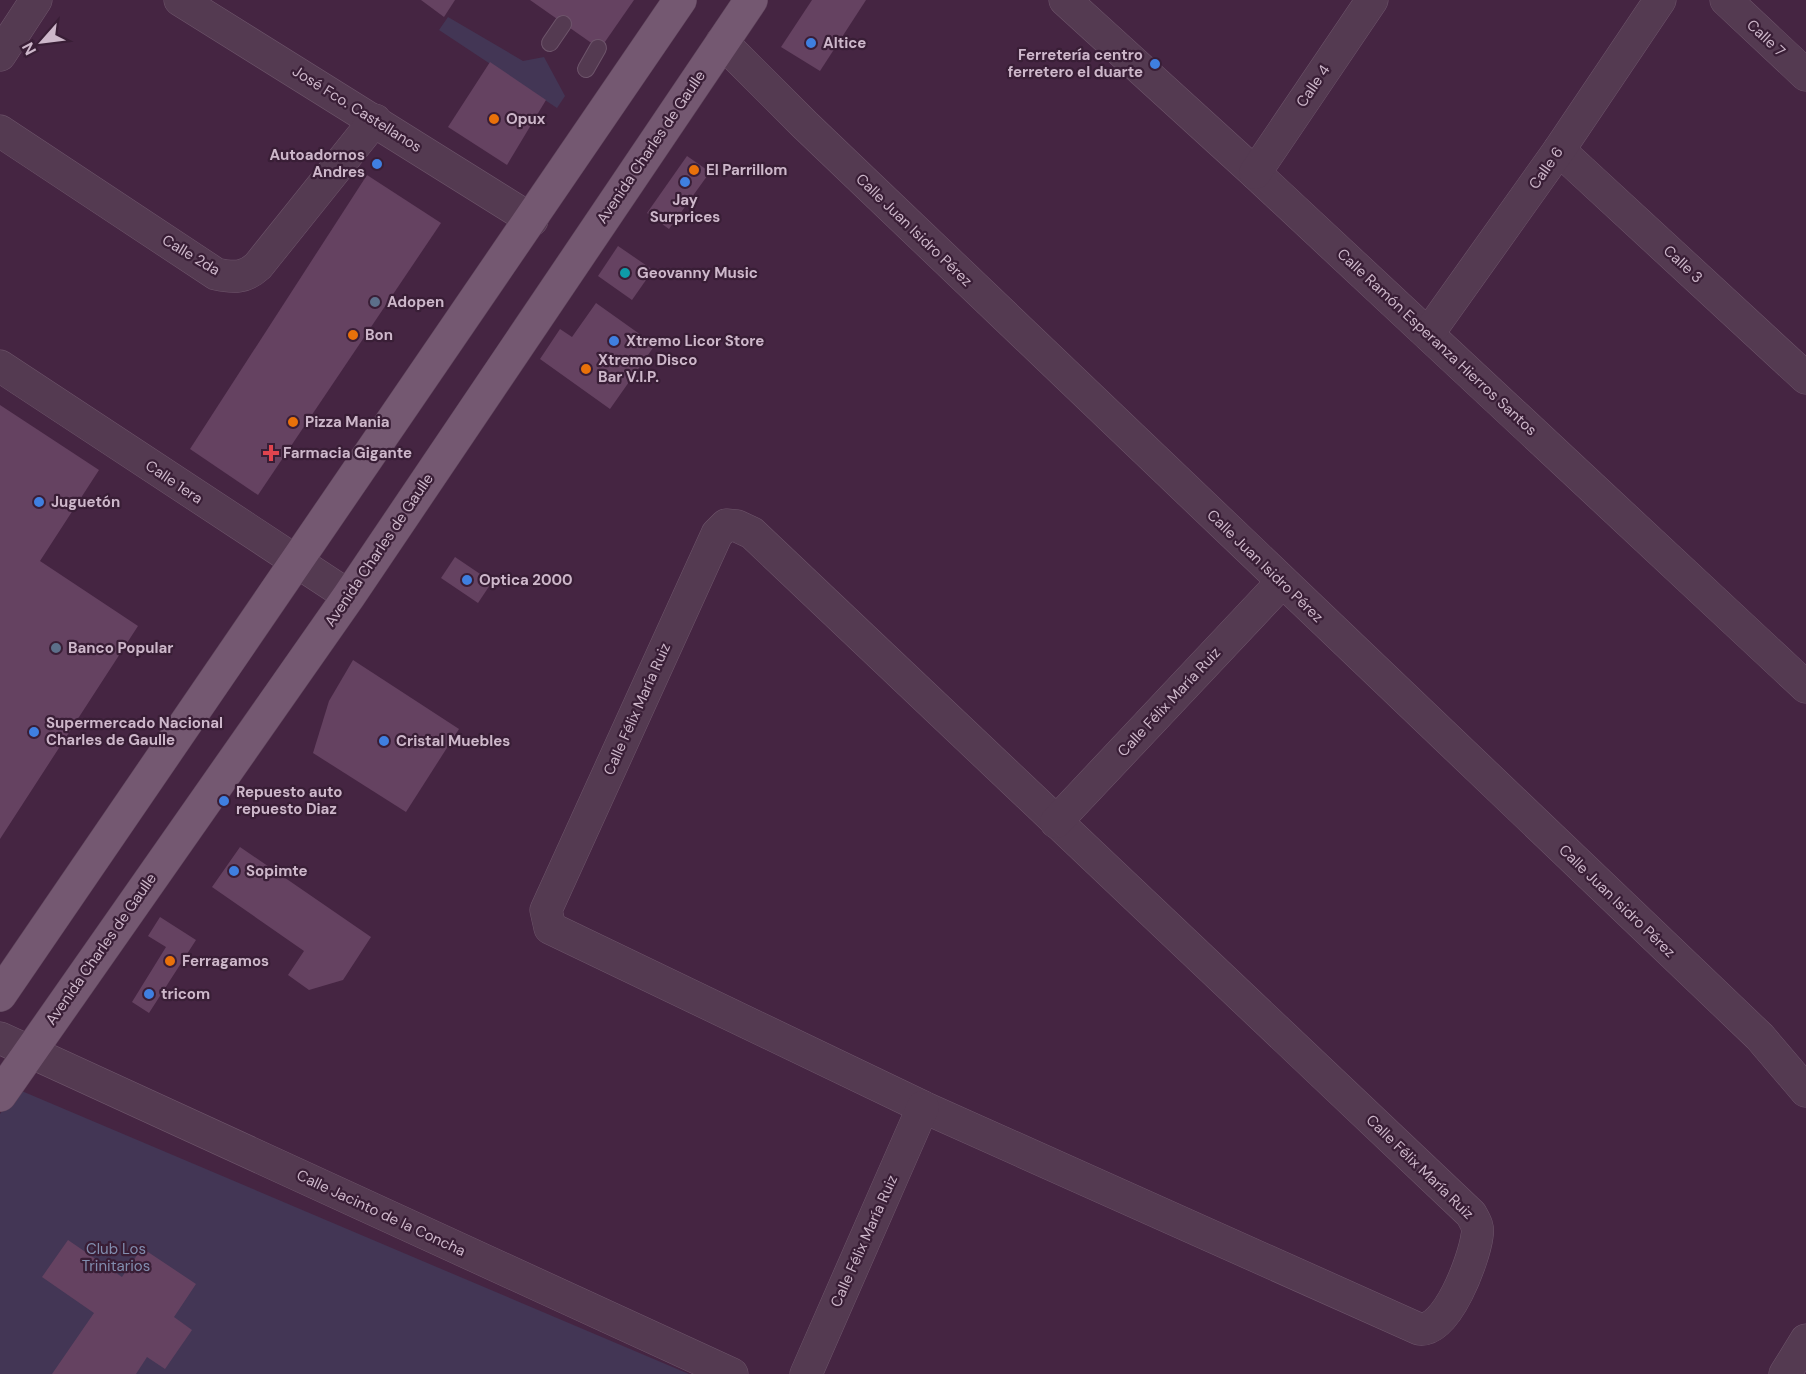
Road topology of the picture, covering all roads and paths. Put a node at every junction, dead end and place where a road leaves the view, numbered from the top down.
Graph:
1 (36, 0) edge
2 (180, 0) edge
3 (680, 0) edge
4 (751, 0) edge
5 (1372, 0) edge
6 (1660, 0) edge
7 (1726, 0) edge
8 (1077, 4) edge
9 (563, 24) dead end
10 (723, 42) junction
11 (550, 43) dead end
12 (598, 48) dead end
13 (0, 56) edge
14 (586, 69) dead end
15 (1806, 75) edge
16 (375, 120) junction
17 (0, 130) edge
18 (1559, 150) junction
19 (1255, 173) junction
20 (532, 220) junction
21 (1428, 334) junction
22 (0, 366) edge
23 (1806, 378) edge
24 (298, 561) junction
25 (1282, 582) junction
26 (349, 596) junction
27 (1806, 687) edge
28 (1056, 822) junction
29 (0, 995) edge
30 (0, 1038) edge
31 (29, 1052) junction
32 (1806, 1091) edge
33 (0, 1095) edge
34 (923, 1107) junction
35 (1806, 1340) edge
36 (732, 1374) edge
37 (806, 1374) edge
38 (1785, 1374) edge

1 - 13 street
2 - 16 street, José Fco. Castellanos
3 - 20 main road
4 - 10 main road, Avenida Charles de Gaulle
5 - 19 street, Calle 4
6 - 18 street, Calle 6
7 - 15 street, Calle 7
8 - 19 street, Calle Ramón Esperanza Hierros Santos
9 - 11 lane
10 - 25 street, Calle Juan Isidro Pérez
10 - 26 main road, Avenida Charles de Gaulle
12 - 14 lane
16 - 17 street, Calle 2da
16 - 20 street, José Fco. Castellanos
18 - 21 street, Calle 6
18 - 23 street, Calle 3
19 - 21 street, Calle Ramón Esperanza Hierros Santos
20 - 24 main road
21 - 27 street, Calle Ramón Esperanza Hierros Santos
22 - 24 street, Calle 1era
24 - 26 street, Calle 1era
24 - 29 main road
25 - 28 street, Calle Félix María Ruiz
25 - 32 street, Calle Juan Isidro Pérez
26 - 31 main road, Avenida Charles de Gaulle
28 - 34 street, Calle Félix María Ruiz
28 - 34 street, Calle Félix María Ruiz
30 - 31 street, Calle Jacinto de la Concha
31 - 33 main road, Avenida Charles de Gaulle
31 - 36 street, Calle Jacinto de la Concha
34 - 37 street, Calle Félix María Ruiz
35 - 38 street

